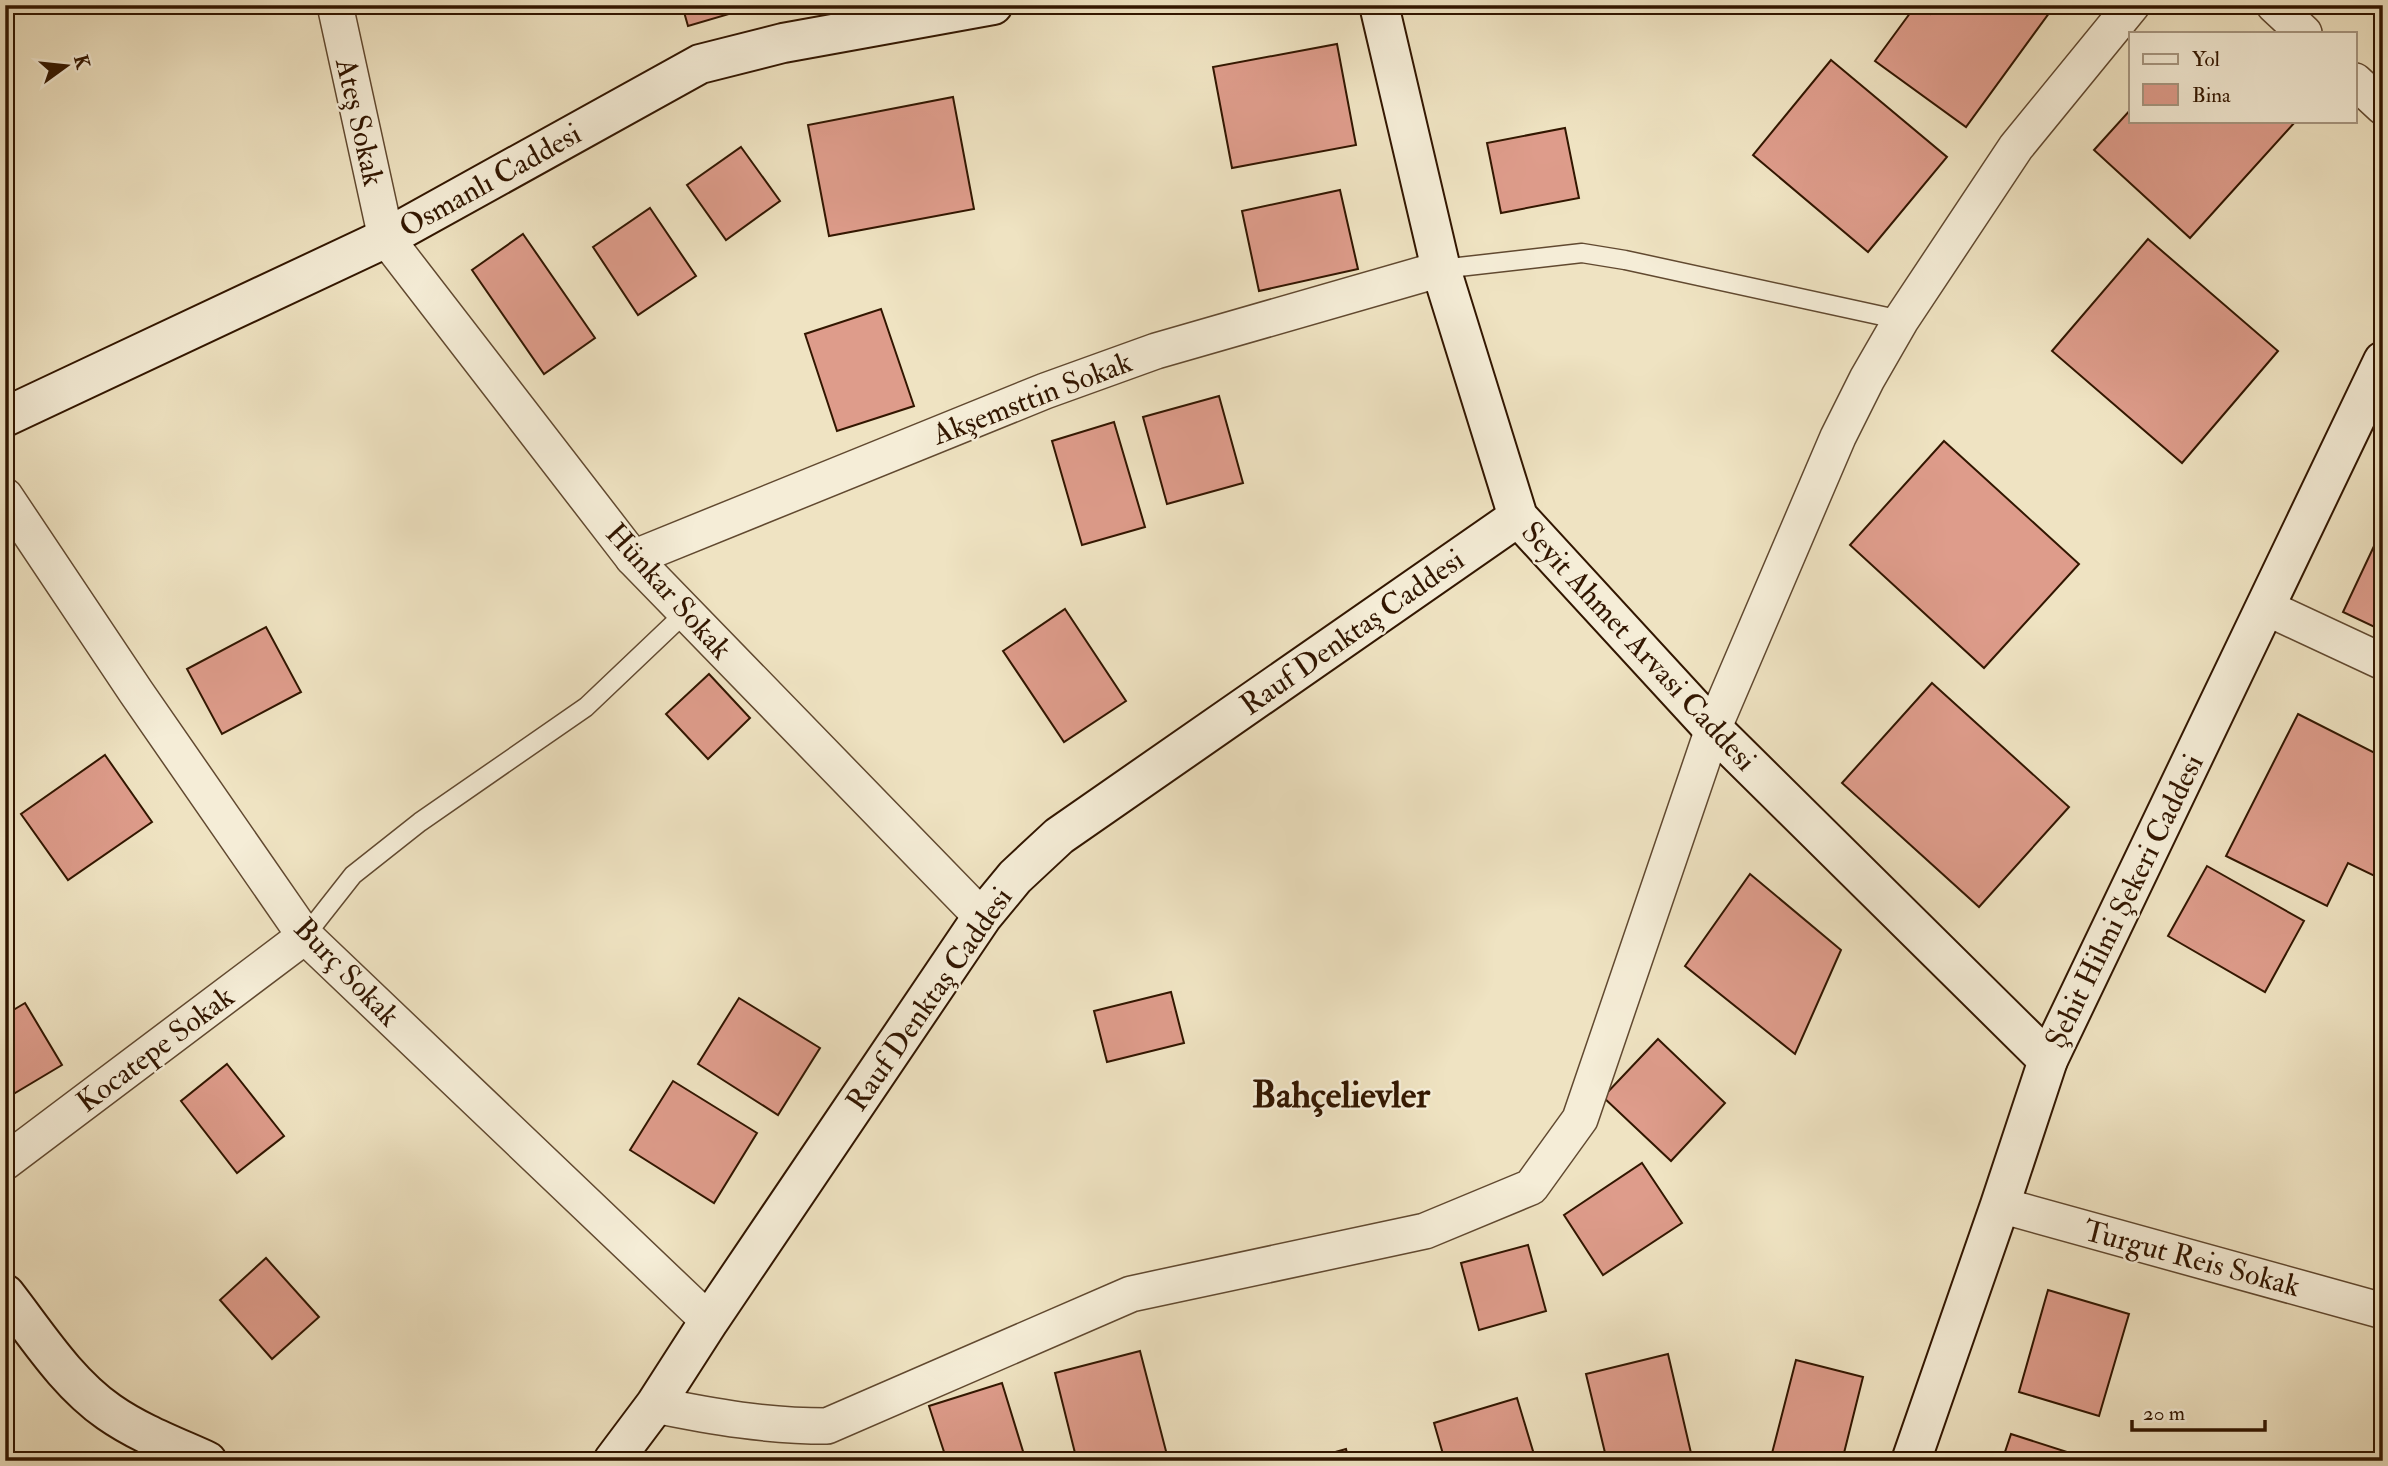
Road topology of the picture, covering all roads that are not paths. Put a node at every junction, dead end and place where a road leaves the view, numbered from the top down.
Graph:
1 (335, 5) edge
2 (993, 5) edge
3 (1379, 5) edge
4 (2132, 5) edge
5 (2274, 5) edge
6 (2303, 32) edge
7 (2356, 81) edge
8 (2383, 107) edge
9 (386, 238) junction
10 (1441, 269) junction
11 (1901, 320) junction
12 (2383, 361) edge
13 (5, 417) edge
14 (5, 496) edge
15 (1518, 517) junction
16 (633, 558) junction
17 (2265, 607) junction
18 (686, 612) junction
19 (2383, 662) edge
20 (1713, 729) junction
21 (982, 917) junction
22 (305, 936) junction
23 (2048, 1060) junction
24 (5, 1162) edge
25 (2000, 1205) junction
26 (5, 1294) edge
27 (2383, 1311) edge
28 (709, 1321) junction
29 (655, 1405) junction
30 (207, 1461) edge
31 (613, 1461) edge
32 (1911, 1461) edge

1 - 9 street, Ateş Sokak
2 - 9 street, Osmanlı Caddesi
3 - 10 street, Seyit Ahmet Arvasi Caddesi
4 - 11 street
5 - 6 street
7 - 8 street
9 - 13 street, Osmanlı Caddesi
9 - 16 street, Hünkar Sokak
10 - 11 lane
10 - 15 street, Seyit Ahmet Arvasi Caddesi
10 - 16 street, Akşemsttin Sokak
11 - 20 street
12 - 17 street, Şehit Hilmi Şekeri Caddesi
14 - 22 street, Burç Sokak
15 - 20 street, Seyit Ahmet Arvasi Caddesi
15 - 21 street, Rauf Denktaş Caddesi
16 - 18 street, Hünkar Sokak
17 - 19 street
17 - 23 street, Şehit Hilmi Şekeri Caddesi
18 - 21 street, Hünkar Sokak
18 - 22 lane
20 - 23 street, Seyit Ahmet Arvasi Caddesi
20 - 29 street
21 - 28 street, Rauf Denktaş Caddesi
22 - 24 street, Kocatepe Sokak
22 - 28 street, Burç Sokak
23 - 25 street, Şehit Hilmi Şekeri Caddesi
25 - 27 street, Turgut Reis Sokak
25 - 32 street, Şehit Hilmi Şekeri Caddesi
26 - 30 street
28 - 29 street, Rauf Denktaş Caddesi
29 - 31 street, Rauf Denktaş Caddesi

